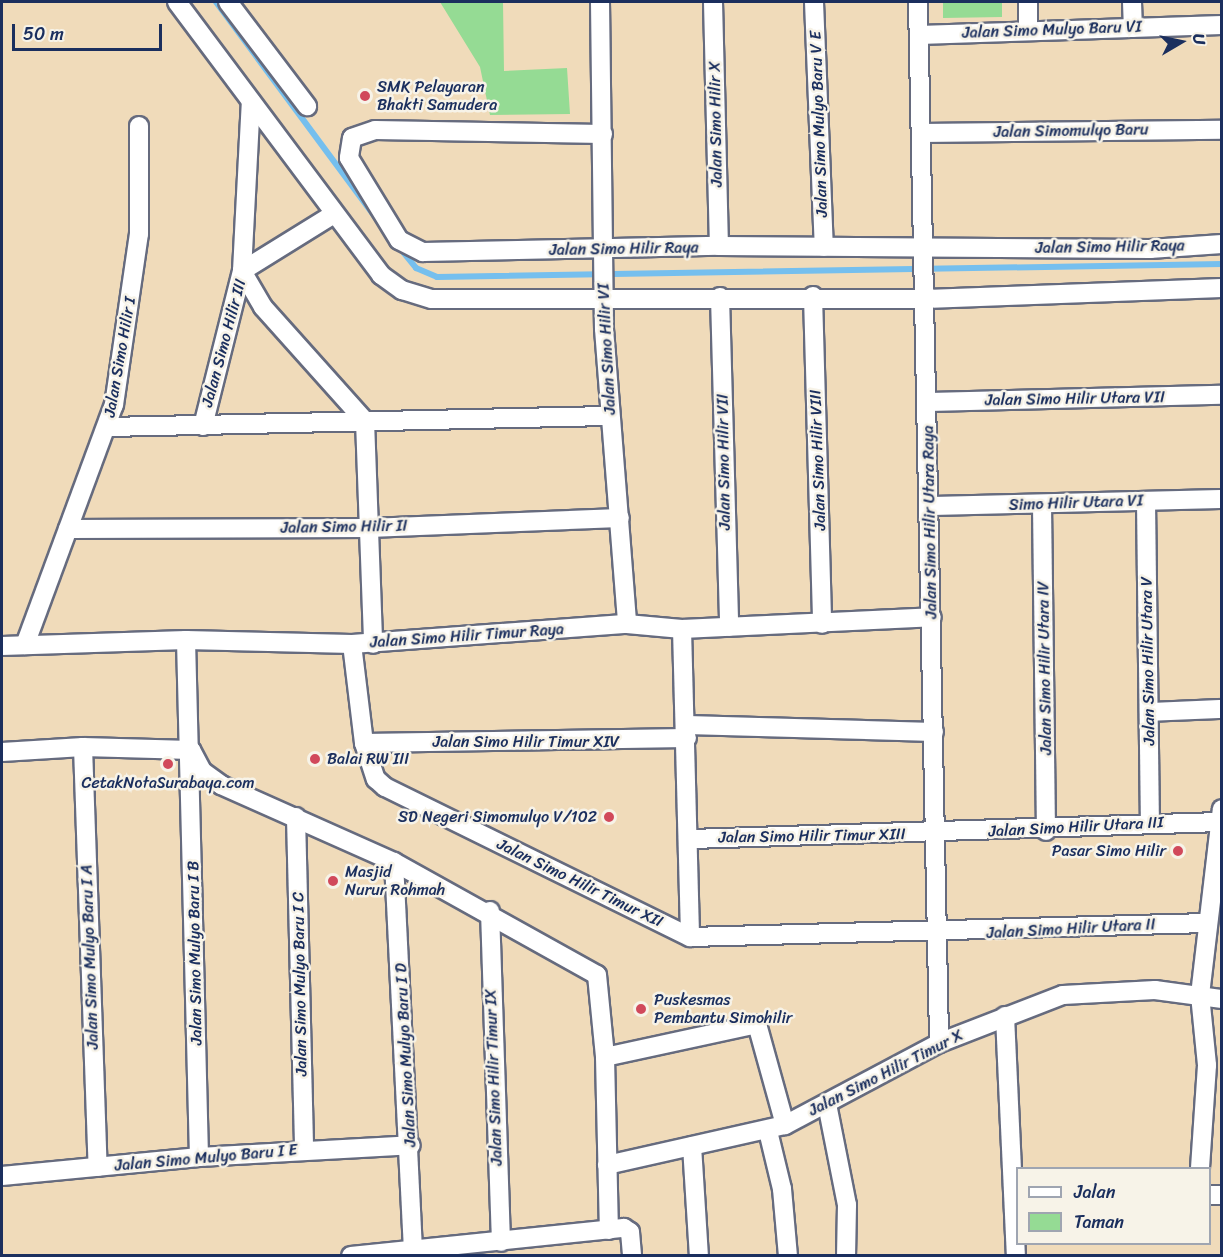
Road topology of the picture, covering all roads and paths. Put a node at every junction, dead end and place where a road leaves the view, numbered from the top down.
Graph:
1 (177, 2) edge
2 (228, 2) edge
3 (600, 2) edge
4 (713, 2) edge
5 (814, 2) edge
6 (918, 2) edge
7 (1028, 2) edge
8 (1132, 2) edge
9 (1221, 25) edge
10 (1132, 28) junction
11 (1028, 31) junction
12 (919, 35) junction
13 (250, 100) junction
14 (307, 106) dead end
15 (139, 126) dead end
16 (1221, 130) edge
17 (921, 133) junction
18 (603, 134) junction
19 (334, 214) junction
20 (1221, 244) edge
21 (719, 246) junction
22 (824, 247) junction
23 (924, 255) junction
24 (602, 256) junction
25 (242, 271) junction
26 (1221, 288) edge
27 (603, 292) junction
28 (924, 292) junction
29 (813, 296) junction
30 (720, 297) junction
31 (1221, 395) edge
32 (928, 402) junction
33 (609, 416) junction
34 (365, 421) junction
35 (203, 426) junction
36 (108, 427) junction
37 (1221, 499) edge
38 (1146, 501) junction
39 (930, 506) junction
40 (1042, 506) junction
41 (620, 518) junction
42 (369, 528) junction
43 (68, 529) junction
44 (932, 617) junction
45 (627, 624) junction
46 (822, 624) junction
47 (729, 627) junction
48 (682, 629) junction
49 (186, 640) junction
50 (373, 644) junction
51 (25, 645) junction
52 (352, 645) junction
53 (2, 646) edge
54 (1221, 709) edge
55 (1149, 712) junction
56 (687, 731) junction
57 (934, 732) junction
58 (364, 743) junction
59 (83, 747) junction
60 (191, 750) junction
61 (2, 752) edge
62 (1221, 815) edge
63 (296, 817) junction
64 (1150, 821) junction
65 (1046, 831) junction
66 (932, 834) junction
67 (691, 838) junction
68 (394, 862) junction
69 (490, 911) junction
70 (1208, 922) junction
71 (933, 935) junction
72 (690, 938) junction
73 (1200, 995) junction
74 (1221, 999) edge
75 (1005, 1016) junction
76 (939, 1042) junction
77 (605, 1057) junction
78 (827, 1104) junction
79 (777, 1128) junction
80 (411, 1145) junction
81 (692, 1146) junction
82 (304, 1150) junction
83 (199, 1157) junction
84 (607, 1165) junction
85 (98, 1167) junction
86 (1200, 1167) edge
87 (2, 1176) edge
88 (1016, 1192) edge
89 (609, 1230) junction
90 (501, 1242) junction
91 (413, 1249) junction
92 (351, 1256) edge
93 (632, 1256) edge
94 (699, 1256) edge
95 (788, 1256) edge
96 (846, 1256) edge

1 - 13 street
2 - 14 street
3 - 18 street, Jalan Simo Hilir VI
4 - 21 street, Jalan Simo Hilir X
5 - 22 street, Jalan Simo Mulyo Baru V E
6 - 12 street, Jalan Simo Hilir Utara Raya
7 - 11 street
8 - 10 street
9 - 10 street, Jalan Simo Mulyo Baru VI
10 - 11 street, Jalan Simo Mulyo Baru VI
11 - 12 street, Jalan Simo Mulyo Baru VI
12 - 17 street, Jalan Simo Hilir Utara Raya
13 - 19 street
13 - 25 street
15 - 36 street, Jalan Simo Hilir I
16 - 17 street, Jalan Simomulyo Baru
17 - 23 street, Jalan Simo Hilir Utara Raya
18 - 24 street, Jalan Simo Hilir VI
18 - 24 street, Jalan Simo Hilir Raya
19 - 25 street
19 - 27 street
20 - 23 street, Jalan Simo Hilir Raya
21 - 22 street, Jalan Simo Hilir Raya
21 - 24 street, Jalan Simo Hilir Raya
22 - 23 street, Jalan Simo Hilir Raya
23 - 28 street, Jalan Simo Hilir Utara Raya
24 - 27 street, Jalan Simo Hilir VI
25 - 34 street, Jalan Simo Hilir III
25 - 35 street, Jalan Simo Hilir III
26 - 28 street
27 - 30 street
27 - 33 street, Jalan Simo Hilir VI
28 - 29 street
28 - 32 street, Jalan Simo Hilir Utara Raya
29 - 30 street
29 - 46 street, Jalan Simo Hilir VIII
30 - 47 street, Jalan Simo Hilir VII
31 - 32 street, Jalan Simo Hilir Utara VII
32 - 39 street, Jalan Simo Hilir Utara Raya
33 - 34 street, Jalan Simo Hilir III
33 - 41 street, Jalan Simo Hilir VI
34 - 35 street, Jalan Simo Hilir III
34 - 42 street
35 - 36 street, Jalan Simo Hilir III
36 - 43 street, Jalan Simo Hilir I
37 - 38 street, Simo Hilir Utara VI
38 - 40 street, Simo Hilir Utara VI
38 - 55 street, Jalan Simo Hilir Utara V
39 - 40 street, Simo Hilir Utara VI
39 - 44 street, Jalan Simo Hilir Utara Raya
40 - 65 street, Jalan Simo Hilir Utara IV
41 - 42 street, Jalan Simo Hilir II
41 - 45 street, Jalan Simo Hilir VI
42 - 43 street, Jalan Simo Hilir II
42 - 50 street
43 - 51 street, Jalan Simo Hilir I
44 - 46 street, Jalan Simo Hilir Timur Raya
44 - 57 street, Jalan Simo Hilir Utara Raya
45 - 48 street, Jalan Simo Hilir Timur Raya
45 - 50 street, Jalan Simo Hilir Timur Raya
46 - 47 street, Jalan Simo Hilir Timur Raya
47 - 48 street, Jalan Simo Hilir Timur Raya
48 - 56 street
49 - 51 street, Jalan Simo Hilir Timur Raya
49 - 52 street, Jalan Simo Hilir Timur Raya
49 - 60 street, Jalan Simo Mulyo Baru I B
50 - 52 street, Jalan Simo Hilir Timur Raya
51 - 53 street, Jalan Simo Hilir Timur Raya
52 - 58 street, Jalan Simo Hilir Timur XII
54 - 55 street
55 - 64 street, Jalan Simo Hilir Utara V
56 - 57 street, Jalan Simo Hilir Timur XIV
56 - 58 street, Jalan Simo Hilir Timur XIV
56 - 67 street
57 - 66 street, Jalan Simo Hilir Utara Raya
58 - 72 street, Jalan Simo Hilir Timur XII
59 - 60 street
59 - 61 street
59 - 85 street, Jalan Simo Mulyo Baru I A
60 - 63 street
60 - 83 street, Jalan Simo Mulyo Baru I B
62 - 64 street, Jalan Simo Hilir Utara III
62 - 70 street
63 - 68 street
63 - 82 street, Jalan Simo Mulyo Baru I C
64 - 65 street, Jalan Simo Hilir Utara III
65 - 66 street, Jalan Simo Hilir Utara III
66 - 67 street, Jalan Simo Hilir Timur XIII
66 - 71 street, Jalan Simo Hilir Utara Raya
67 - 72 street
68 - 69 street
68 - 80 street, Jalan Simo Mulyo Baru I D
69 - 77 street
69 - 90 street, Jalan Simo Hilir Timur IX
70 - 71 street, Jalan Simo Hilir Utara II
70 - 73 street
71 - 72 street, Jalan Simo Hilir Timur XII
71 - 76 street, Jalan Simo Hilir Utara Raya
73 - 74 street, Jalan Simo Hilir Timur X
73 - 75 street, Jalan Simo Hilir Timur X
73 - 86 street
75 - 76 street, Jalan Simo Hilir Timur X
75 - 88 street
76 - 78 street, Jalan Simo Hilir Timur X
77 - 79 street
77 - 84 street
78 - 79 street, Jalan Simo Hilir Timur X
78 - 96 street
79 - 81 street, Jalan Simo Hilir Timur X
79 - 95 street
80 - 82 street, Jalan Simo Mulyo Baru I E
80 - 91 street, Jalan Simo Mulyo Baru I D
81 - 84 street, Jalan Simo Hilir Timur X
81 - 94 street
82 - 83 street, Jalan Simo Mulyo Baru I E
83 - 85 street, Jalan Simo Mulyo Baru I E
84 - 89 street
85 - 87 street, Jalan Simo Mulyo Baru I E
89 - 90 street
89 - 93 street
90 - 91 street
91 - 92 street

